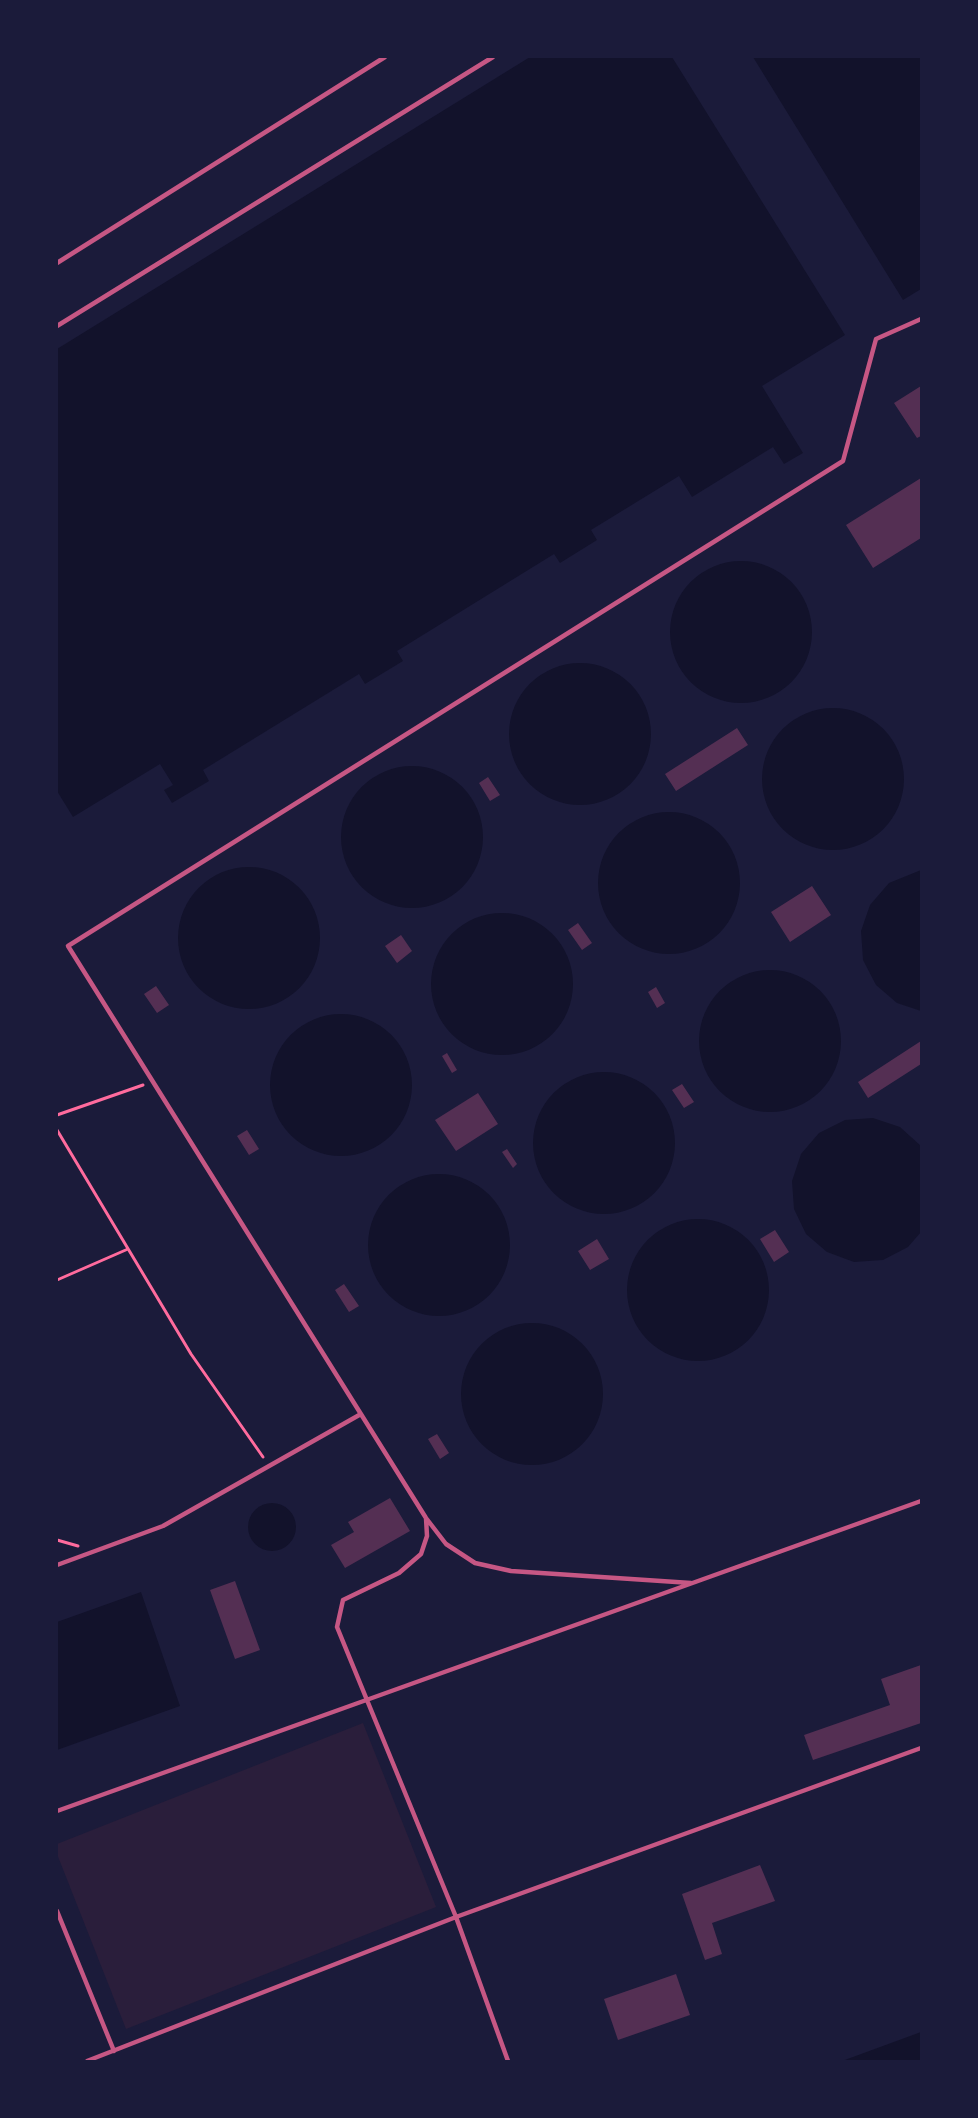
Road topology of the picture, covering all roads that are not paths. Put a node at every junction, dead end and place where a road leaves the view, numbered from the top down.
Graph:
1 (385, 57) edge
2 (493, 57) edge
3 (57, 263) edge
4 (921, 319) edge
5 (57, 326) edge
6 (361, 1414) junction
7 (921, 1501) edge
8 (426, 1518) junction
9 (57, 1564) edge
10 (691, 1583) junction
11 (366, 1699) junction
12 (921, 1748) edge
13 (57, 1811) edge
14 (57, 1911) edge
15 (456, 1917) junction
16 (114, 2050) junction
17 (87, 2061) edge
18 (508, 2061) edge

1 - 3 lane
2 - 5 lane
4 - 6 lane
6 - 8 lane
6 - 9 lane
7 - 10 lane
8 - 10 lane
8 - 11 lane
10 - 11 lane
11 - 13 lane
11 - 15 lane
12 - 15 lane
14 - 16 lane
15 - 16 lane
15 - 18 lane
16 - 17 lane

